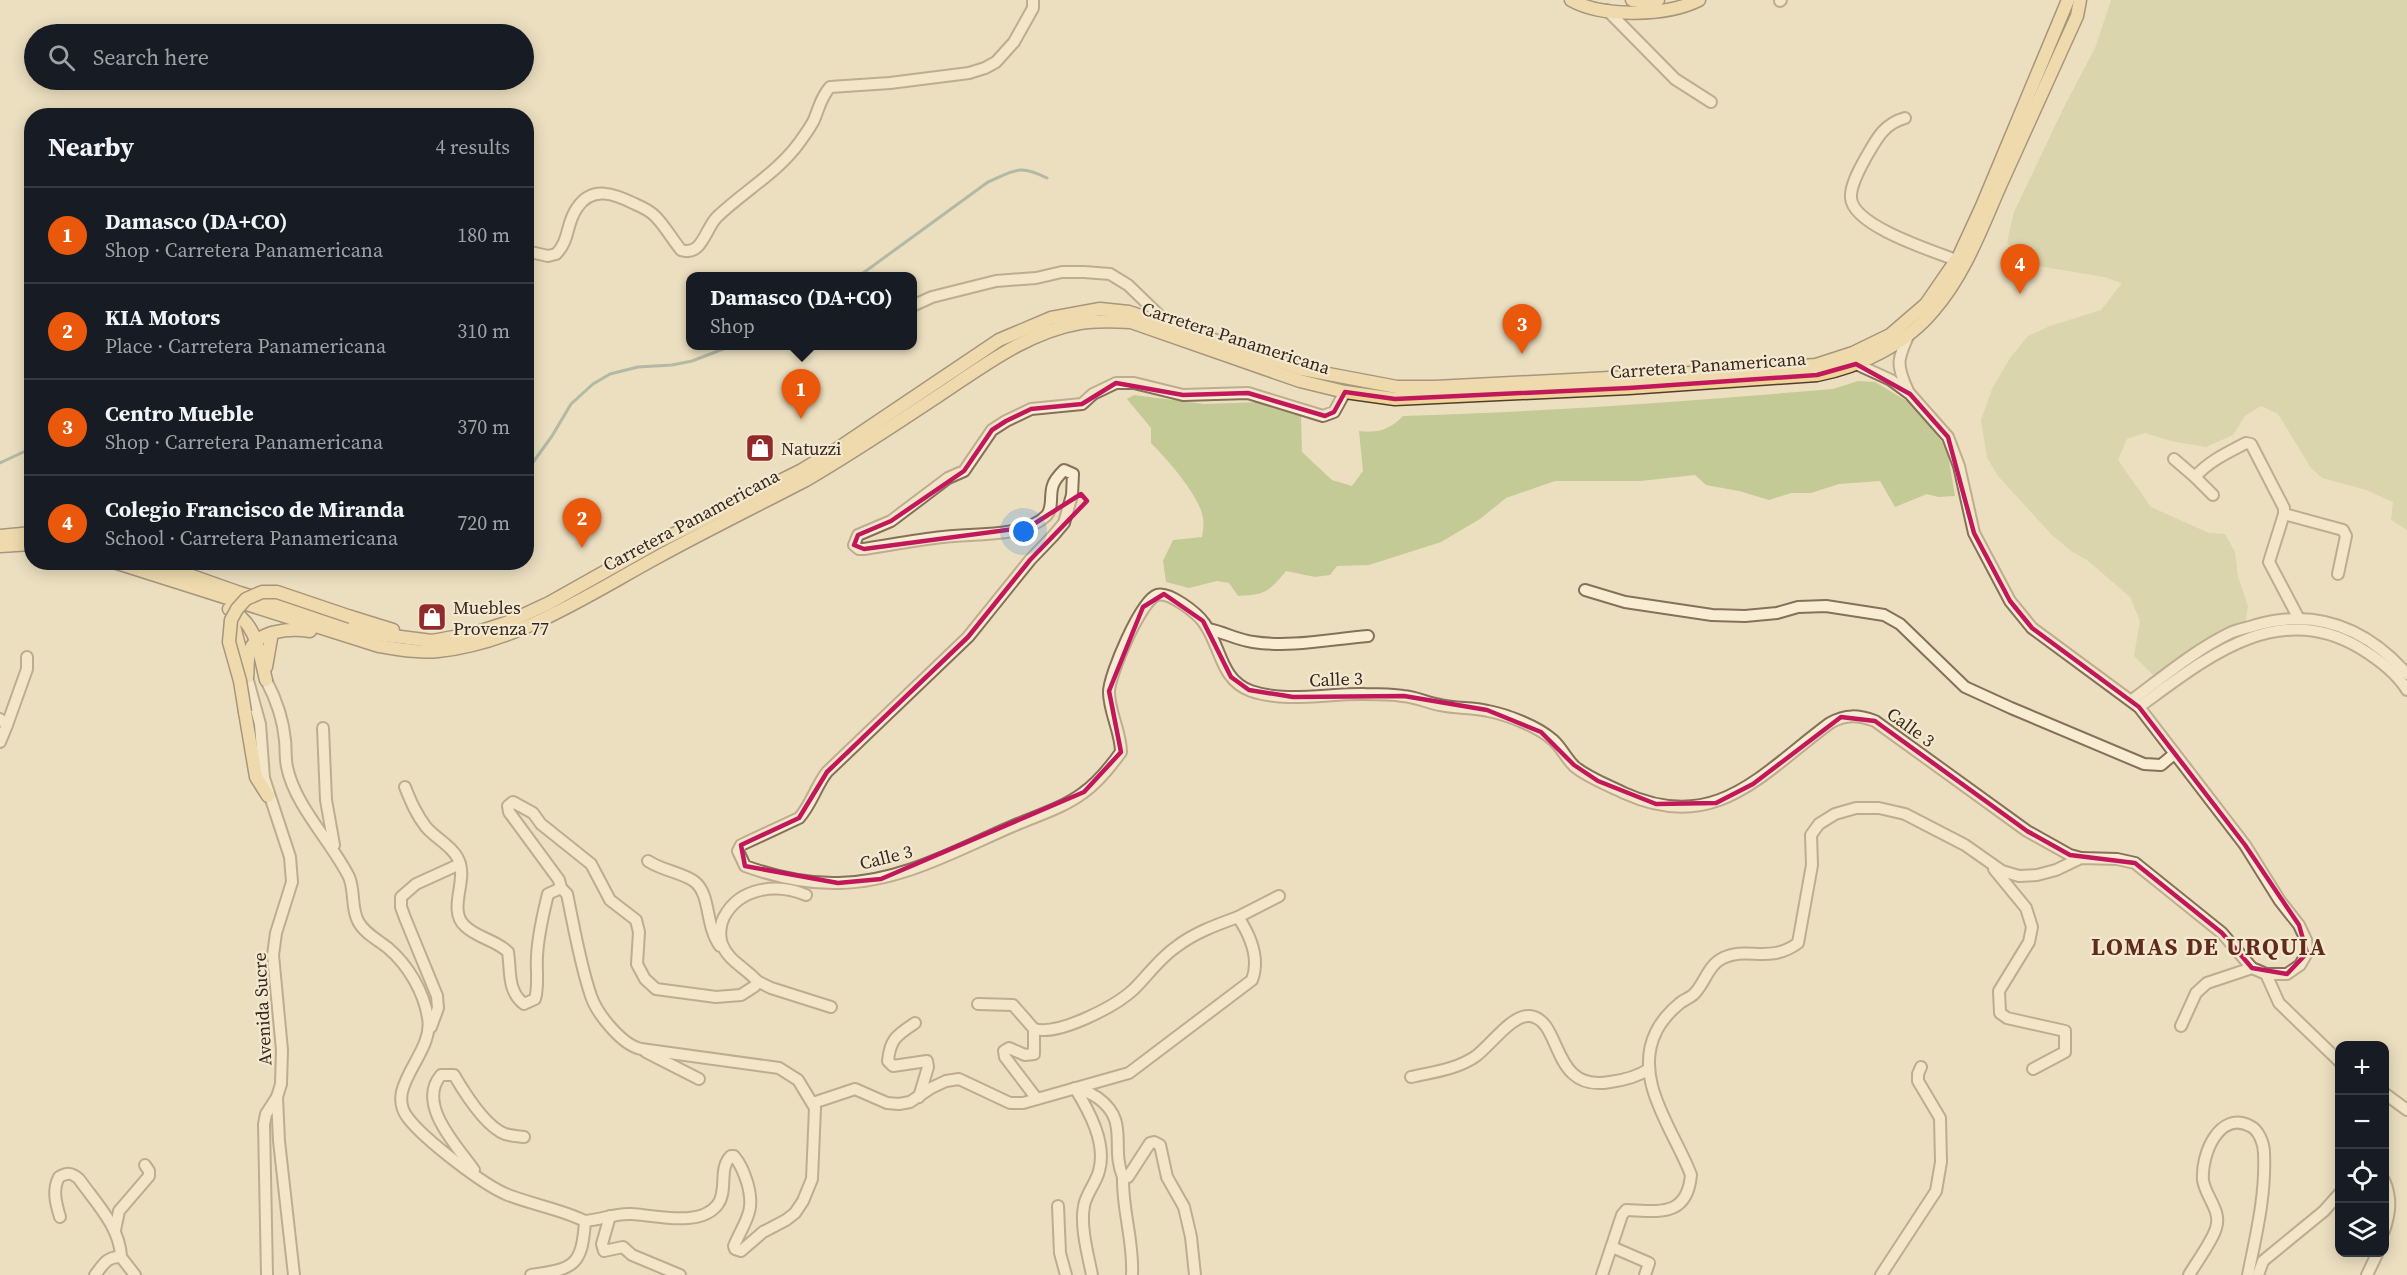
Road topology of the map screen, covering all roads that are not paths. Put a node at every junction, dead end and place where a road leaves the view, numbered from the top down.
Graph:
1 (1033, 0) edge
2 (1571, 0) edge
3 (1632, 0) edge
4 (1658, 0) edge
5 (1700, 0) edge
6 (2068, 0) edge
7 (2080, 0) edge
8 (1607, 10) junction
9 (1711, 102) dead end
10 (1905, 118) dead end
11 (534, 253) edge
12 (1956, 260) junction
13 (917, 304) edge
14 (1159, 322) junction
15 (1909, 334) junction
16 (1856, 364) junction
17 (1345, 392) junction
18 (1910, 394) junction
19 (2174, 459) dead end
20 (2195, 477) junction
21 (2213, 495) dead end
22 (2284, 514) junction
23 (24, 534) edge
24 (0, 536) edge
25 (24, 544) edge
26 (0, 546) edge
27 (139, 570) edge
28 (175, 570) edge
29 (2338, 574) dead end
30 (1585, 590) dead end
31 (212, 593) junction
32 (229, 609) junction
33 (2298, 617) junction
34 (1208, 629) junction
35 (272, 633) junction
36 (341, 635) junction
37 (1368, 636) dead end
38 (2350, 636) junction
39 (257, 640) junction
40 (432, 641) junction
41 (27, 657) dead end
42 (2407, 674) edge
43 (247, 677) junction
44 (266, 680) junction
45 (2407, 690) edge
46 (2135, 703) junction
47 (4, 722) edge
48 (323, 728) dead end
49 (0, 742) edge
50 (2174, 754) junction
51 (405, 786) dead end
52 (268, 796) junction
53 (336, 854) junction
54 (1985, 859) junction
55 (2076, 860) junction
56 (648, 861) dead end
57 (460, 864) junction
58 (561, 888) junction
59 (806, 895) dead end
60 (1279, 896) dead end
61 (1238, 917) junction
62 (724, 950) junction
63 (2252, 968) junction
64 (2266, 974) junction
65 (758, 981) junction
66 (978, 1005) dead end
67 (831, 1007) dead end
68 (915, 1023) dead end
69 (2181, 1026) dead end
70 (1035, 1029) junction
71 (430, 1030) junction
72 (641, 1049) junction
73 (2335, 1057) edge
74 (1921, 1067) dead end
75 (1649, 1069) junction
76 (2033, 1069) dead end
77 (1411, 1077) dead end
78 (699, 1079) dead end
79 (1075, 1089) junction
80 (2388, 1095) edge
81 (277, 1097) junction
82 (919, 1097) junction
83 (1037, 1100) junction
84 (813, 1103) junction
85 (2407, 1110) edge
86 (524, 1137) dead end
87 (145, 1165) dead end
88 (1122, 1177) junction
89 (481, 1180) junction
90 (2389, 1190) edge
91 (2335, 1199) edge
92 (1058, 1206) dead end
93 (610, 1216) junction
94 (60, 1217) dead end
95 (2389, 1218) edge
96 (585, 1221) junction
97 (115, 1230) junction
98 (1612, 1247) junction
99 (121, 1257) junction
100 (2376, 1257) edge
101 (95, 1275) edge
102 (135, 1275) edge
103 (267, 1275) edge
104 (294, 1275) edge
105 (531, 1275) edge
106 (680, 1275) edge
107 (1066, 1275) edge
108 (1092, 1275) edge
109 (1132, 1275) edge
110 (1195, 1275) edge
111 (1602, 1275) edge
112 (1645, 1275) edge
113 (1881, 1275) edge
114 (2189, 1275) edge
115 (2248, 1275) edge
116 (2258, 1275) edge
117 (2367, 1275) edge

1 - 11 street
2 - 8 main road
3 - 4 main road
5 - 8 main road
6 - 12 main road, Carretera Panamericana
7 - 15 main road, Carretera Panamericana
8 - 9 street
10 - 12 street
12 - 14 main road, Carretera Panamericana
13 - 14 street
14 - 40 main road, Carretera Panamericana
15 - 16 main road, Carretera Panamericana
15 - 18 street
16 - 17 main road, Carretera Panamericana
16 - 18 street
17 - 34 street, Calle 3
17 - 36 main road, Carretera Panamericana
18 - 46 street
19 - 20 street
20 - 21 street
20 - 22 street
22 - 29 street
22 - 33 street
23 - 24 main road
25 - 26 main road
27 - 31 main road, Carretera Panamericana
28 - 40 main road, Carretera Panamericana
30 - 50 street
31 - 32 main road
31 - 36 main road, Carretera Panamericana
32 - 39 main road
32 - 43 main road
33 - 38 street
33 - 46 street
34 - 37 street
34 - 55 street, Calle 3
35 - 36 main road
35 - 39 main road
35 - 44 main road
38 - 42 street
38 - 45 street
38 - 46 street
39 - 43 main road
39 - 44 main road
40 - 52 main road, bridge
41 - 47 street
43 - 52 street, Avenida Sucre
44 - 53 street
46 - 50 street
47 - 49 street
48 - 53 street
50 - 64 street
51 - 57 street
52 - 81 street, Avenida Sucre
53 - 71 street
54 - 55 street
54 - 75 street
54 - 76 street
55 - 63 street
56 - 62 street
57 - 58 street
57 - 71 street
58 - 65 street
58 - 72 street
59 - 62 street
60 - 61 street
61 - 70 street
61 - 79 street
62 - 65 street
63 - 64 street
63 - 69 street
64 - 73 street
65 - 67 street
66 - 70 street
68 - 82 street
70 - 83 street
71 - 89 street
72 - 78 street
72 - 84 street
74 - 113 street
75 - 77 street
75 - 98 street
79 - 83 street
79 - 88 street
79 - 108 street
80 - 85 street
81 - 103 street
81 - 104 street, Avenida Sucre
82 - 83 street
82 - 84 street
84 - 93 street
86 - 89 street
87 - 97 street
88 - 109 street
88 - 110 street
89 - 96 street
90 - 95 street
91 - 116 street
92 - 107 street
93 - 96 street
93 - 106 street
94 - 97 street
96 - 105 street
97 - 99 street
98 - 111 street
98 - 112 street
99 - 101 street
99 - 102 street
100 - 117 street
114 - 115 street

